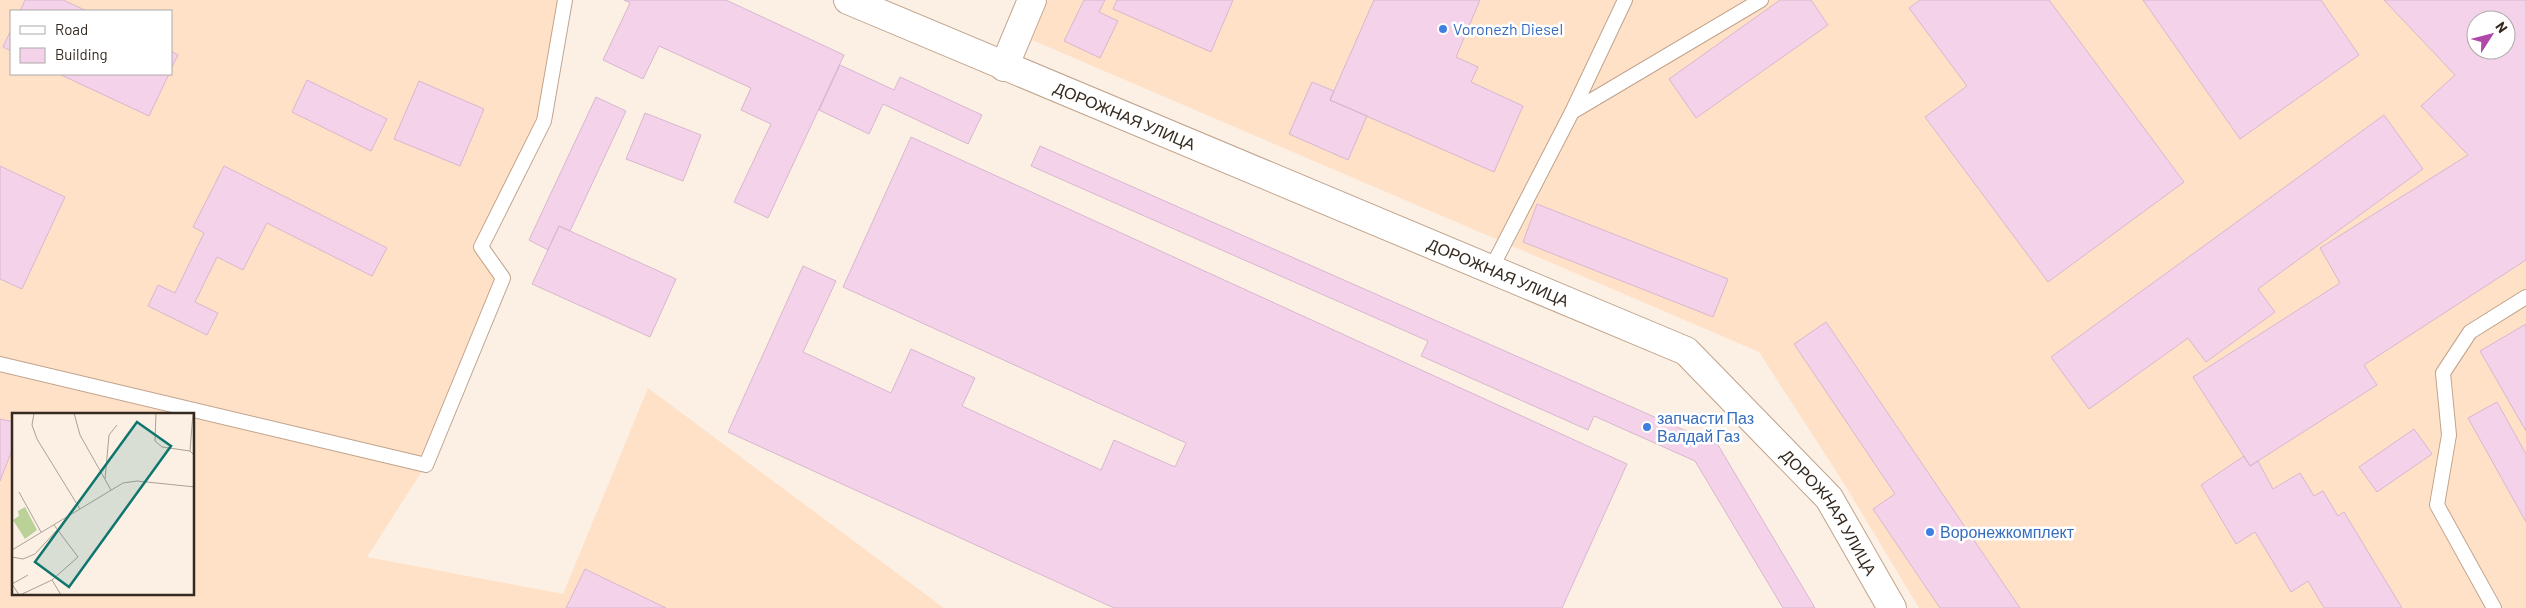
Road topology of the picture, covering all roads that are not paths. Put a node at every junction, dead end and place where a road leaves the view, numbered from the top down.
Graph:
1 (565, 0) edge
2 (848, 0) edge
3 (1032, 0) edge
4 (1625, 0) edge
5 (1761, 0) edge
6 (1004, 67) junction
7 (1572, 112) junction
8 (1491, 269) junction
9 (2526, 297) edge
10 (0, 364) edge
11 (1892, 608) edge
12 (2494, 608) edge

1 - 10 lane
2 - 6 street, ДОРОЖНАЯ УЛИЦА
3 - 6 street
4 - 7 lane
5 - 7 lane
6 - 8 street, ДОРОЖНАЯ УЛИЦА
7 - 8 lane
8 - 11 street, ДОРОЖНАЯ УЛИЦА
9 - 12 lane

